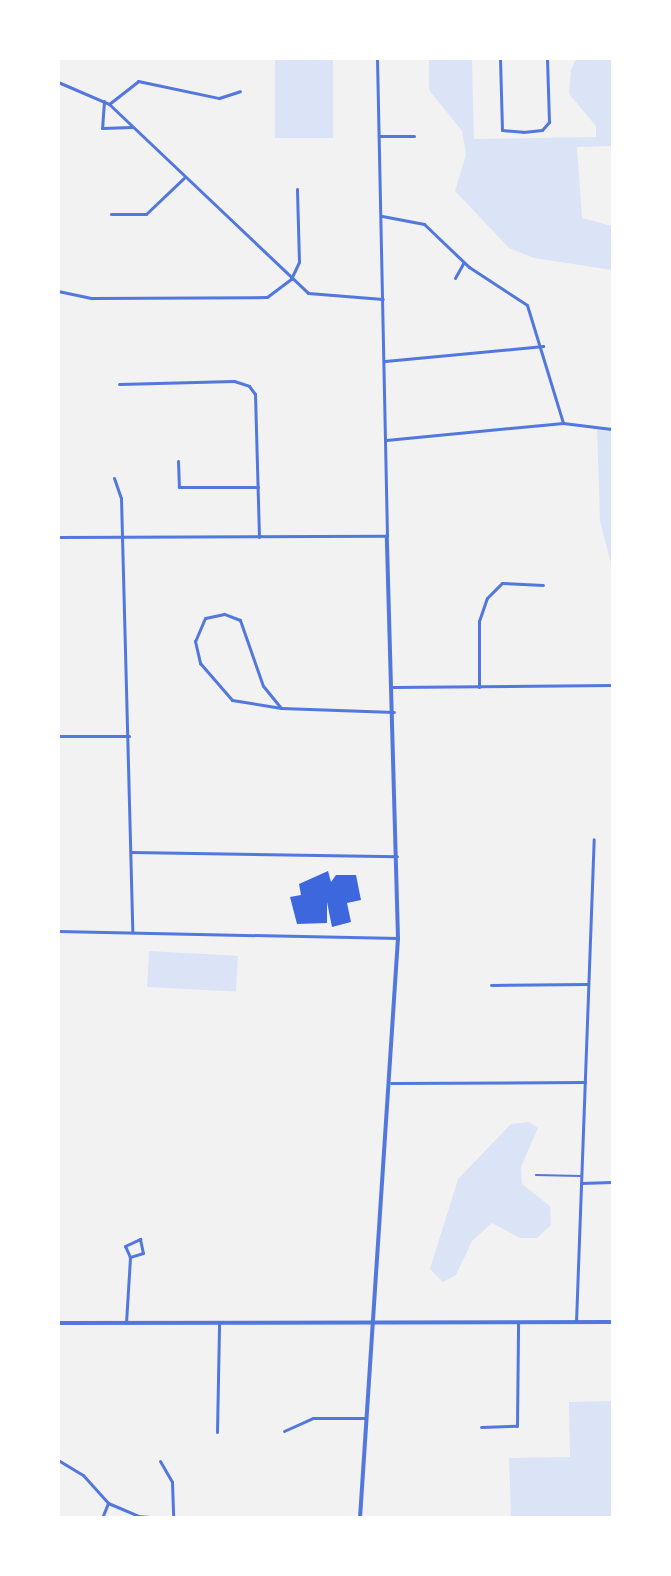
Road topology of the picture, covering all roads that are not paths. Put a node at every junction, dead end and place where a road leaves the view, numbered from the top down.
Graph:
1 (377, 58) edge
2 (500, 58) edge
3 (547, 58) edge
4 (58, 82) edge
5 (240, 91) dead end
6 (104, 101) junction
7 (109, 104) junction
8 (132, 127) junction
9 (379, 136) junction
10 (414, 136) dead end
11 (185, 178) junction
12 (297, 189) dead end
13 (111, 214) dead end
14 (382, 216) junction
15 (464, 262) junction
16 (455, 278) dead end
17 (291, 279) junction
18 (58, 291) edge
19 (383, 299) junction
20 (543, 346) junction
21 (384, 361) junction
22 (119, 384) dead end
23 (562, 423) junction
24 (612, 429) edge
25 (386, 440) junction
26 (178, 461) dead end
27 (114, 478) dead end
28 (258, 486) junction
29 (387, 536) junction
30 (58, 537) edge
31 (123, 537) junction
32 (259, 537) junction
33 (543, 585) dead end
34 (612, 684) edge
35 (393, 687) junction
36 (479, 687) junction
37 (281, 708) junction
38 (394, 712) junction
39 (58, 735) edge
40 (129, 736) junction
41 (594, 839) dead end
42 (131, 852) junction
43 (397, 856) junction
44 (58, 931) edge
45 (132, 932) junction
46 (398, 938) junction
47 (588, 984) junction
48 (490, 985) dead end
49 (585, 1082) junction
50 (391, 1083) junction
51 (536, 1175) dead end
52 (581, 1176) junction
53 (612, 1182) edge
54 (581, 1183) junction
55 (129, 1257) junction
56 (576, 1322) junction
57 (612, 1322) edge
58 (58, 1323) edge
59 (126, 1323) junction
60 (518, 1323) junction
61 (219, 1324) junction
62 (374, 1324) junction
63 (365, 1418) junction
64 (481, 1426) dead end
65 (284, 1431) dead end
66 (217, 1432) dead end
67 (58, 1460) edge
68 (160, 1461) dead end
69 (108, 1503) junction
70 (102, 1518) edge
71 (159, 1518) edge
72 (173, 1518) edge
73 (360, 1518) edge

1 - 9 street
2 - 3 street
4 - 6 street
5 - 7 street
6 - 7 street
6 - 8 street
7 - 8 street
8 - 11 street
9 - 10 street
9 - 14 street
11 - 13 street
11 - 17 street
12 - 17 street
14 - 15 street
14 - 19 street
15 - 16 street
15 - 20 street
17 - 18 street
17 - 19 street
19 - 21 street
20 - 21 street
20 - 23 street
21 - 25 street
22 - 28 street
23 - 24 street
23 - 25 street
25 - 29 street
26 - 28 street
27 - 31 street
28 - 32 street
29 - 32 street
29 - 35 street
30 - 31 street
31 - 32 street
31 - 40 street
33 - 36 street
34 - 36 street
35 - 36 street
35 - 38 street
37 - 37 street
37 - 38 street
38 - 43 street
39 - 40 street
40 - 42 street
41 - 47 street
42 - 43 street
42 - 45 street
43 - 46 street
44 - 45 street
45 - 46 street
46 - 50 street
47 - 48 street
47 - 49 street
49 - 50 street
49 - 52 street
50 - 62 street
51 - 52 lane
52 - 54 street
53 - 54 street
54 - 56 street
55 - 55 street
55 - 59 street
56 - 57 street
56 - 60 street
58 - 59 street
59 - 61 street
60 - 62 street
60 - 64 street
61 - 62 street
61 - 66 street
62 - 63 street
63 - 65 street
63 - 73 street
67 - 69 street
68 - 72 street
69 - 70 street
69 - 71 street

